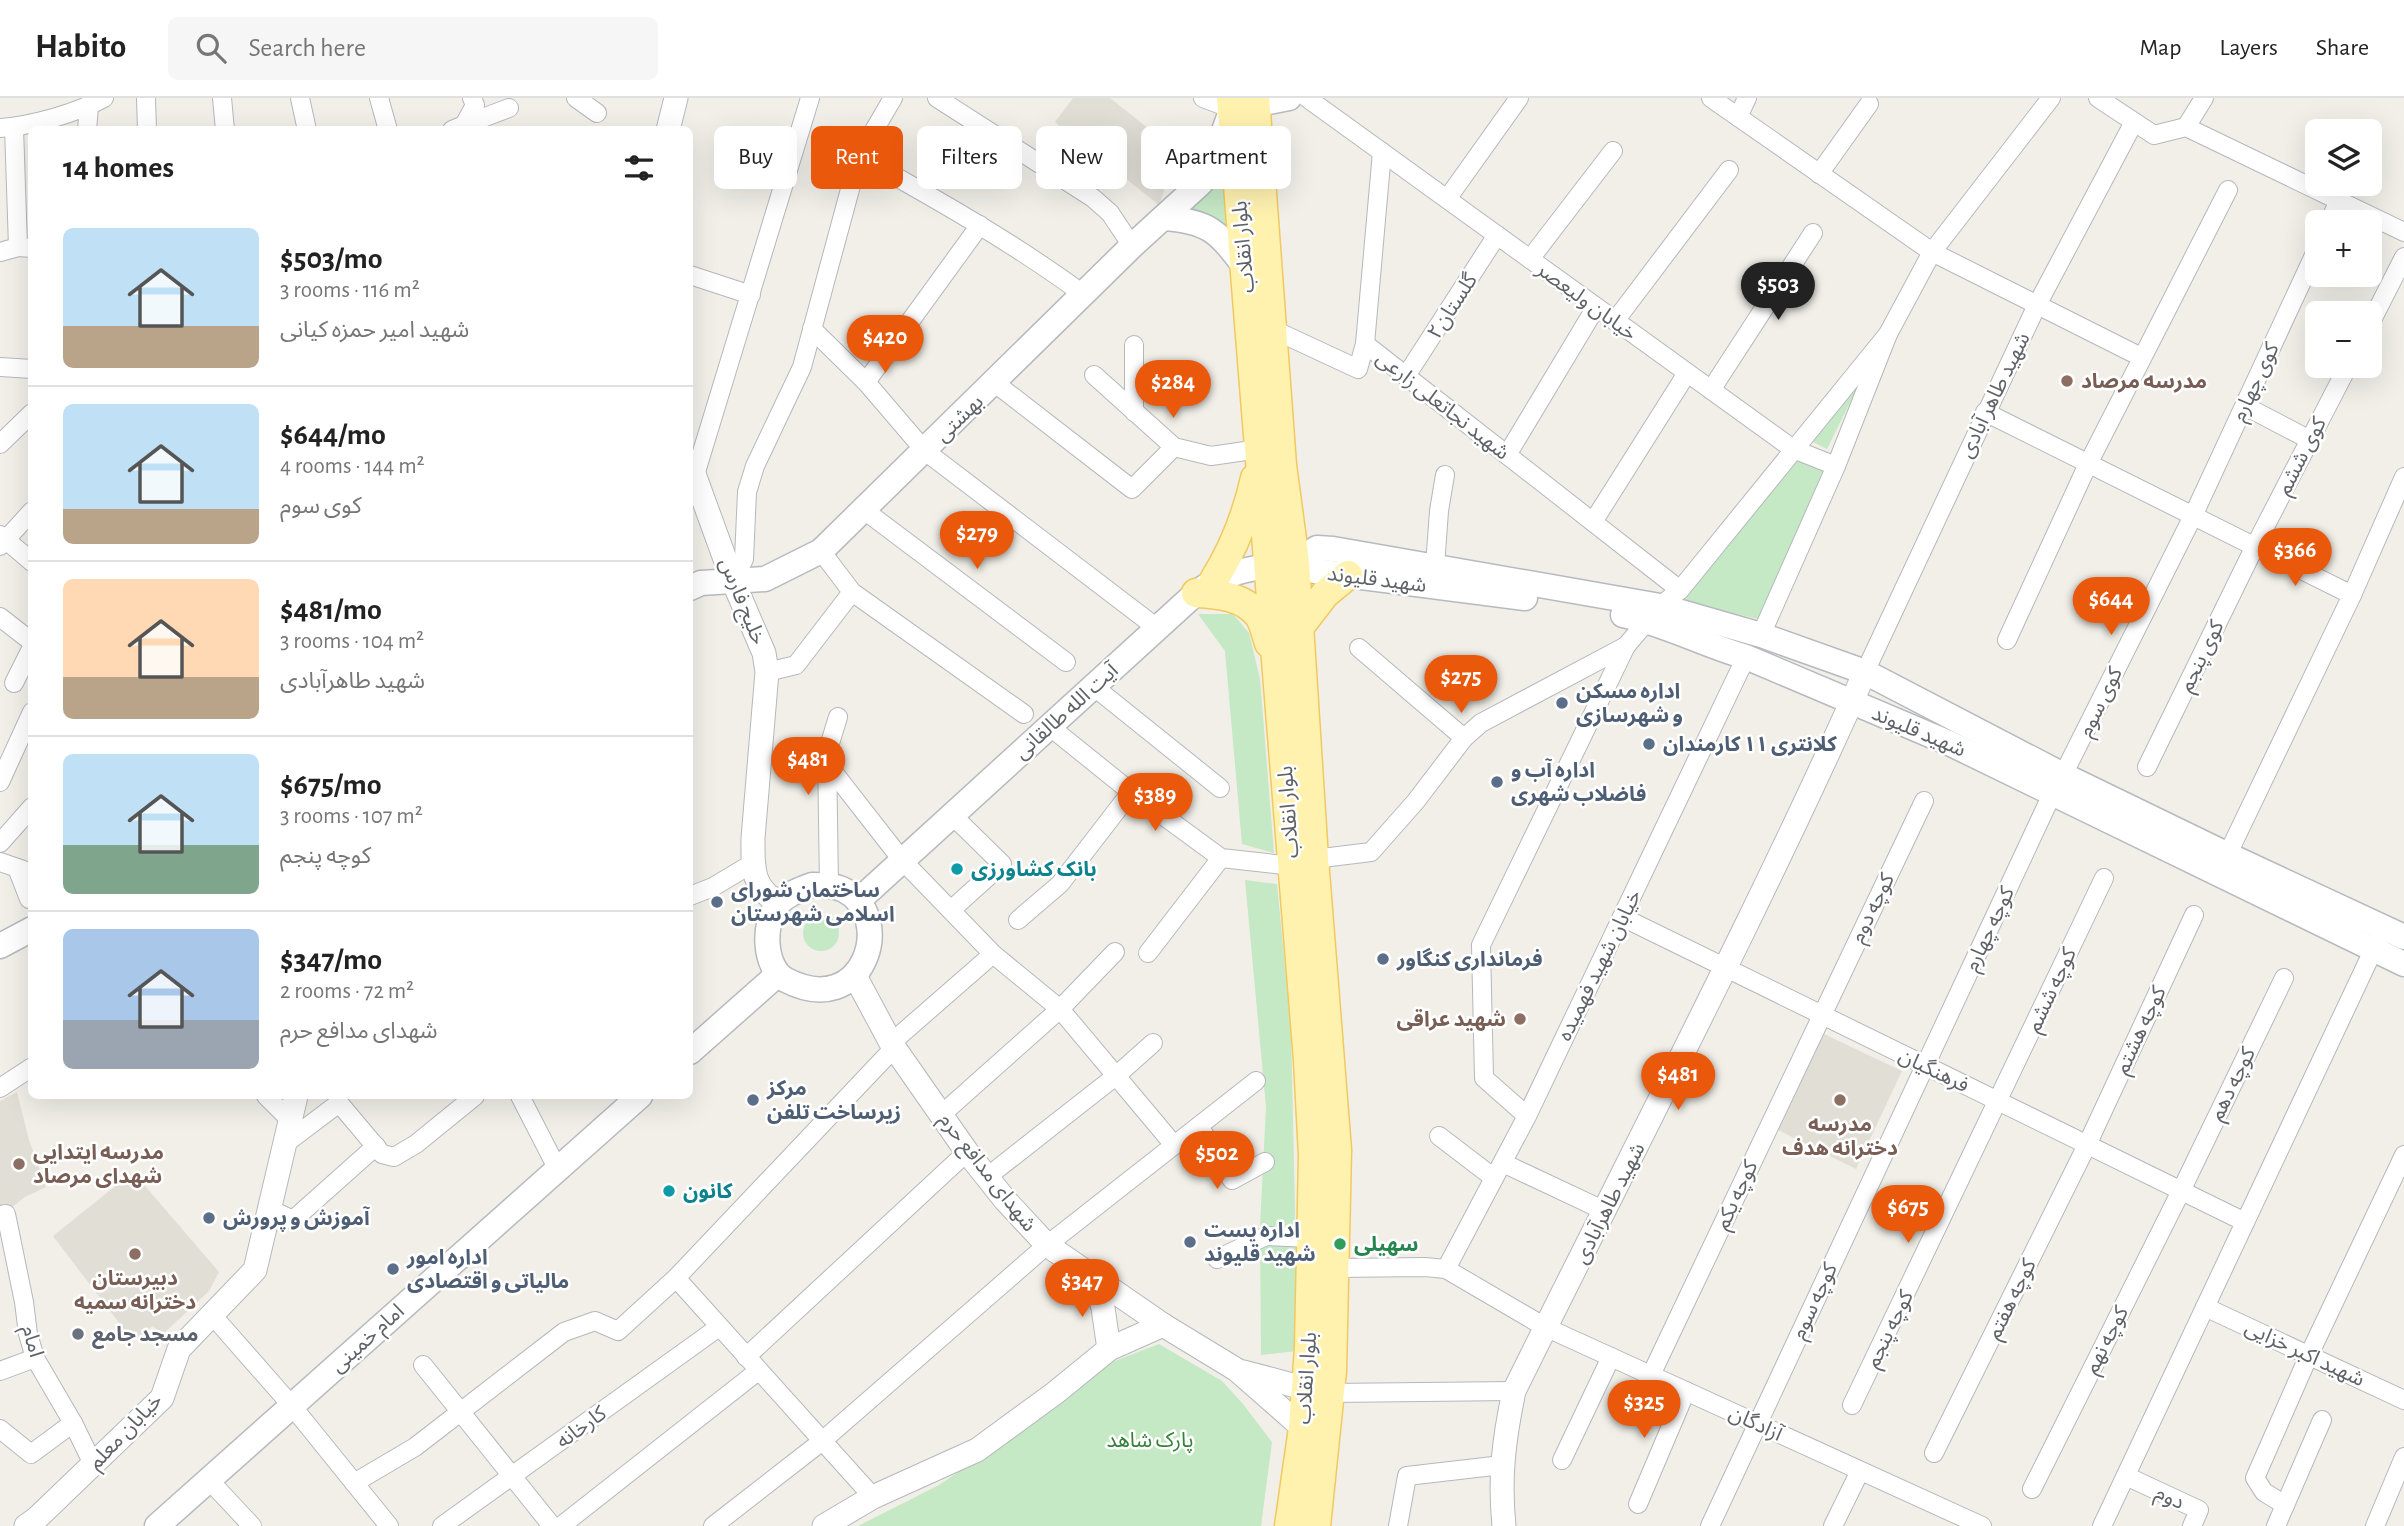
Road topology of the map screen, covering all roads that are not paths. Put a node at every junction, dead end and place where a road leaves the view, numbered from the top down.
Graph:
1 (146, 98) edge
2 (222, 98) edge
3 (300, 98) edge
4 (379, 98) edge
5 (472, 98) edge
6 (576, 98) edge
7 (676, 98) edge
8 (810, 98) edge
9 (937, 98) edge
10 (1203, 98) edge
11 (1289, 98) edge
12 (1307, 98) edge
13 (1519, 98) edge
14 (1711, 98) edge
15 (1747, 98) edge
16 (2051, 98) edge
17 (2098, 98) edge
18 (2204, 98) edge
19 (886, 99) edge
20 (96, 102) edge
21 (1240, 102) edge
22 (1870, 104) dead end
23 (509, 108) dead end
24 (597, 113) dead end
25 (1738, 117) junction
26 (2134, 122) junction
27 (88, 126) edge
28 (147, 126) edge
29 (225, 126) edge
30 (306, 126) edge
31 (387, 126) edge
32 (461, 126) edge
33 (465, 126) edge
34 (669, 126) edge
35 (873, 126) edge
36 (7, 127) edge
37 (2186, 127) junction
38 (1612, 151) dead end
39 (1382, 152) junction
40 (1729, 170) dead end
41 (1819, 174) junction
42 (903, 181) edge
43 (850, 189) edge
44 (2228, 190) dead end
45 (1447, 199) junction
46 (2339, 201) junction
47 (2335, 210) edge
48 (1163, 218) junction
49 (980, 225) junction
50 (2404, 232) edge
51 (1813, 233) dead end
52 (1497, 235) junction
53 (1132, 246) junction
54 (25, 247) edge
55 (0, 252) edge
56 (1932, 253) junction
57 (2404, 257) edge
58 (1530, 259) junction
59 (1244, 265) junction
60 (2305, 275) edge
61 (693, 276) edge
62 (1083, 294) junction
63 (751, 295) junction
64 (2382, 301) edge
65 (2037, 305) junction
66 (1596, 307) junction
67 (1615, 321) junction
68 (812, 329) junction
69 (1272, 329) junction
70 (1888, 334) junction
71 (1365, 344) junction
72 (1134, 345) dead end
73 (2141, 357) junction
74 (0, 367) edge
75 (28, 369) edge
76 (1687, 373) junction
77 (1094, 375) dead end
78 (1406, 376) junction
79 (2342, 378) edge
80 (866, 382) junction
81 (995, 383) junction
82 (1711, 390) junction
83 (2245, 406) junction
84 (1134, 412) junction
85 (1985, 412) junction
86 (28, 417) edge
87 (2310, 440) junction
88 (0, 444) edge
89 (1174, 447) junction
90 (1793, 449) junction
91 (925, 451) junction
92 (1260, 453) junction
93 (1507, 455) junction
94 (2088, 464) junction
95 (693, 466) edge
96 (1836, 466) junction
97 (693, 472) edge
98 (1445, 475) dead end
99 (2404, 477) edge
100 (864, 510) junction
101 (28, 515) edge
102 (2193, 516) junction
103 (1593, 522) junction
104 (2, 541) edge
105 (2255, 546) junction
106 (821, 551) junction
107 (28, 559) edge
108 (1283, 564) junction
109 (1435, 566) junction
110 (1348, 575) junction
111 (733, 581) junction
112 (1205, 586) junction
113 (693, 587) edge
114 (1680, 590) junction
115 (852, 592) junction
116 (2352, 595) junction
117 (1654, 613) junction
118 (0, 617) edge
119 (1157, 628) junction
120 (1298, 629) junction
121 (1761, 635) junction
122 (2007, 640) dead end
123 (28, 642) edge
124 (1626, 646) junction
125 (1359, 648) dead end
126 (28, 653) edge
127 (1746, 657) junction
128 (1066, 663) dead end
129 (1277, 663) junction
130 (767, 672) junction
131 (1865, 672) junction
132 (14, 683) dead end
133 (1093, 686) junction
134 (1852, 702) junction
135 (1024, 714) dead end
136 (28, 717) edge
137 (838, 717) dead end
138 (1049, 726) junction
139 (1464, 738) junction
140 (4, 761) edge
141 (827, 764) junction
142 (2147, 767) dead end
143 (0, 782) edge
144 (2058, 784) junction
145 (1220, 788) dead end
146 (1131, 792) junction
147 (1924, 802) dead end
148 (28, 812) edge
149 (952, 815) junction
150 (0, 844) edge
151 (1222, 858) junction
152 (902, 860) junction
153 (0, 862) edge
154 (1303, 862) junction
155 (753, 863) junction
156 (2223, 864) junction
157 (24, 870) edge
158 (2104, 878) dead end
159 (829, 885) junction
160 (28, 893) edge
161 (693, 895) edge
162 (858, 901) junction
163 (778, 903) junction
164 (951, 910) junction
165 (2193, 915) dead end
166 (1622, 917) junction
167 (1018, 920) dead end
168 (28, 931) edge
169 (2387, 938) edge
170 (0, 946) edge
171 (1115, 952) dead end
172 (1148, 953) dead end
173 (993, 954) junction
174 (2404, 964) edge
175 (1725, 968) junction
176 (777, 975) junction
177 (855, 976) junction
178 (2284, 978) dead end
179 (1059, 1009) junction
180 (1822, 1015) junction
181 (1153, 1042) dead end
182 (892, 1045) junction
183 (693, 1049) edge
184 (1924, 1065) junction
185 (28, 1070) edge
186 (1117, 1075) junction
187 (1256, 1081) dead end
188 (0, 1087) edge
189 (268, 1099) edge
190 (295, 1099) edge
191 (471, 1099) edge
192 (522, 1099) edge
193 (637, 1099) edge
194 (1998, 1101) junction
195 (942, 1114) junction
196 (1527, 1116) junction
197 (1199, 1126) junction
198 (288, 1132) junction
199 (1439, 1136) dead end
200 (1174, 1145) junction
201 (2087, 1145) junction
202 (376, 1146) junction
203 (967, 1152) junction
204 (2404, 1155) edge
205 (1265, 1162) dead end
206 (557, 1168) junction
207 (1498, 1171) junction
208 (987, 1177) junction
209 (2181, 1191) junction
210 (270, 1209) junction
211 (1605, 1211) junction
212 (0, 1215) edge
213 (2245, 1222) junction
214 (1312, 1238) junction
215 (1047, 1245) junction
216 (1217, 1259) dead end
217 (1336, 1268) junction
218 (1446, 1269) junction
219 (676, 1278) junction
220 (1095, 1280) junction
221 (2205, 1307) junction
222 (213, 1316) junction
223 (1163, 1325) junction
224 (719, 1327) junction
225 (1545, 1327) junction
226 (1109, 1349) junction
227 (2309, 1355) junction
228 (746, 1357) junction
229 (1611, 1357) junction
230 (35, 1358) junction
231 (423, 1365) dead end
232 (1237, 1370) junction
233 (0, 1371) edge
234 (758, 1371) junction
235 (1651, 1375) junction
236 (1319, 1391) junction
237 (1514, 1391) junction
238 (1686, 1391) junction
239 (2404, 1400) edge
240 (1852, 1405) dead end
241 (292, 1406) junction
242 (460, 1412) junction
243 (2322, 1420) dead end
244 (73, 1423) junction
245 (1757, 1423) junction
246 (1, 1429) edge
247 (1315, 1430) junction
248 (821, 1442) junction
249 (1934, 1453) dead end
250 (2404, 1457) edge
251 (1562, 1460) dead end
252 (93, 1464) junction
253 (1502, 1465) junction
254 (1860, 1471) junction
255 (512, 1476) junction
256 (2126, 1476) junction
257 (209, 1480) junction
258 (354, 1483) junction
259 (2032, 1489) dead end
260 (873, 1497) junction
261 (1637, 1504) dead end
262 (2285, 1505) junction
263 (1954, 1520) edge
264 (26, 1526) edge
265 (157, 1526) edge
266 (252, 1526) edge
267 (388, 1526) edge
268 (442, 1526) edge
269 (552, 1526) edge
270 (561, 1526) edge
271 (713, 1526) edge
272 (824, 1526) edge
273 (1289, 1526) edge
274 (1316, 1526) edge
275 (1398, 1526) edge
276 (1504, 1526) edge
277 (1710, 1526) edge
278 (1833, 1526) edge
279 (1982, 1526) edge
280 (2102, 1526) edge
281 (2192, 1526) edge
282 (2276, 1526) edge
283 (2375, 1526) edge

1 - 28 street
2 - 29 street
3 - 30 street
4 - 31 street
5 - 32 street
6 - 24 street
7 - 34 street
8 - 63 street
9 - 53 street
10 - 21 street
11 - 21 main road
12 - 39 street
13 - 45 street
14 - 25 street
15 - 25 street
16 - 56 street
17 - 26 street
18 - 37 street
19 - 35 street
20 - 27 street
20 - 36 street
21 - 48 main road, بهشتی
21 - 59 main road, بلوار انقلاب
21 - 69 main road, بلوار انقلاب
22 - 41 street
23 - 33 street
25 - 41 street
26 - 37 street
26 - 65 street, شهید طاهر آبادی
36 - 54 street
37 - 46 street
38 - 58 street
39 - 45 street, خیابان ولیعصر
39 - 71 street, شهید نجاتعلی زارعی
40 - 67 street
41 - 56 street
42 - 49 street
43 - 68 street
44 - 73 street
45 - 52 street, خیابان ولیعصر
46 - 47 street
46 - 50 street
48 - 53 main road, بهشتی
48 - 59 main road
49 - 62 street
49 - 80 street
51 - 82 street
52 - 58 street, خیابان ولیعصر
52 - 78 street, گلستان۲
53 - 62 main road, بهشتی
54 - 55 street
56 - 65 street
56 - 70 street
57 - 64 street
58 - 66 street, خیابان ولیعصر
59 - 92 main road, بلوار انقلاب
60 - 83 street, کوی چهارم
61 - 63 street
62 - 81 main road, بهشتی
63 - 95 street
65 - 73 street
65 - 85 street, شهید طاهر آبادی
66 - 67 street, خیابان ولیعصر
66 - 93 street
67 - 76 street, خیابان ولیعصر
68 - 80 street
68 - 111 street
69 - 71 street
69 - 108 main road, بلوار انقلاب
70 - 90 street
70 - 96 street
71 - 78 street, شهید نجاتعلی زارعی
72 - 84 street
73 - 94 street
74 - 75 street
76 - 82 street, خیابان ولیعصر
76 - 103 street
77 - 84 street
78 - 93 street, شهید نجاتعلی زارعی
79 - 87 street, کوی ششم
80 - 91 street
81 - 89 street
81 - 91 main road, بهشتی
82 - 90 street, خیابان ولیعصر
83 - 87 street
83 - 102 street, کوی چهارم
84 - 89 street
85 - 94 street
85 - 131 street, شهید طاهر آبادی
86 - 88 street
87 - 105 street, کوی ششم
89 - 92 street
90 - 96 street, خیابان ولیعصر
90 - 114 street
91 - 100 main road, بهشتی
91 - 119 street
92 - 108 main road, بلوار انقلاب
92 - 112 main road
93 - 103 street, شهید نجاتعلی زارعی
94 - 102 street
94 - 122 street
96 - 121 street
97 - 111 street, خلیج فارس
98 - 109 street
99 - 116 street
100 - 106 main road, بهشتی
100 - 128 street
101 - 104 street
102 - 105 street
102 - 144 street, کوی سوم
103 - 114 street, شهید نجاتعلی زارعی
104 - 107 street
105 - 116 street
105 - 142 street, کوی پنجم
106 - 111 main road, بهشتی
106 - 115 street
108 - 109 main road, شهید قلیوند
108 - 110 main road, شهید قلیوند
108 - 112 main road, آیت الله طالقانی
108 - 120 main road, بلوار انقلاب
108 - 129 main road, بلوار انقلاب
109 - 117 main road, شهید قلیوند
110 - 117 main road, شهید قلیوند
110 - 120 main road
111 - 113 main road, بهشتی
111 - 130 street, خلیج فارس
112 - 119 main road, آیت الله طالقانی
112 - 129 main road
114 - 117 street
115 - 130 street
115 - 135 street
116 - 156 street
117 - 121 main road, شهید قلیوند
117 - 124 street
117 - 127 main road, شهید قلیوند
118 - 123 street
119 - 133 main road, آیت الله طالقانی
120 - 154 main road, بلوار انقلاب
121 - 127 main road
121 - 131 main road, شهید قلیوند
124 - 139 street
124 - 196 street
125 - 139 street
126 - 132 street
127 - 134 main road, شهید قلیوند
127 - 166 street, خیابان شهید فهمیده
129 - 154 main road, بلوار انقلاب
130 - 155 street, خلیج فارس
131 - 134 street, شهید طاهرآبادی
131 - 144 main road, شهید قلیوند
133 - 138 main road, آیت الله طالقانی
133 - 145 street
134 - 144 main road, شهید قلیوند
134 - 175 street, شهید طاهرآبادی
136 - 140 street
137 - 141 street
138 - 146 street
138 - 149 main road, آیت الله طالقانی
139 - 154 street
140 - 143 street
141 - 152 street
141 - 159 street
144 - 156 main road, شهید قلیوند
144 - 184 street, کوچه چهارم
146 - 151 street
146 - 167 street
147 - 180 street, کوچه دوم
148 - 150 street
149 - 152 main road, آیت الله طالقانی
149 - 164 street
151 - 154 street
151 - 172 street
152 - 162 main road, آیت الله طالقانی
152 - 164 street
153 - 157 street
154 - 214 main road, بلوار انقلاب
154 - 217 main road, بلوار انقلاب
155 - 161 street
155 - 163 street, خلیج فارس
156 - 169 main road, شهید قلیوند
157 - 160 street
158 - 194 street, کوچه ششم
159 - 162 main road
159 - 163 main road
162 - 177 main road
163 - 176 main road
164 - 173 street
165 - 201 street, کوچه هشتم
166 - 175 street, فرهنگیان
166 - 196 street, خیابان شهید فهمیده
168 - 170 main road
169 - 174 main road, شهید قلیوند
169 - 213 street
171 - 179 street
173 - 179 street
173 - 182 street
175 - 180 street, فرهنگیان
175 - 211 street, شهید طاهرآبادی
176 - 177 main road
176 - 183 main road
177 - 182 street, شهدای مدافع حرم
178 - 209 street, کوچه دهم
179 - 186 street
179 - 195 street
180 - 184 street, فرهنگیان
180 - 235 street, کوچه یکم
181 - 186 street
182 - 195 street, شهدای مدافع حرم
182 - 219 street
184 - 194 street, فرهنگیان
184 - 245 street, کوچه سوم
185 - 188 street
186 - 200 street
186 - 208 street
187 - 197 street
189 - 198 street
190 - 198 street, خیابان معلم
191 - 202 street
192 - 206 street
193 - 206 main road, امام خمینی
194 - 201 street, فرهنگیان
194 - 240 street, کوچه پنجم
195 - 203 street, شهدای مدافع حرم
196 - 207 street, خیابان شهید فهمیده
197 - 200 street
197 - 205 street
198 - 202 street
198 - 210 street, خیابان معلم
199 - 207 street
200 - 215 street
201 - 209 street, فرهنگیان
201 - 249 street, کوچه هفتم
202 - 210 street
203 - 208 street, شهدای مدافع حرم
203 - 228 street
204 - 227 street
206 - 241 main road, امام خمینی
207 - 211 street
207 - 218 street, خیابان شهید فهمیده
208 - 215 street, شهدای مدافع حرم
209 - 213 street, فرهنگیان
209 - 259 street, کوچه نهم
210 - 222 street, خیابان معلم
211 - 225 street, شهید طاهرآبادی
212 - 230 street, امام
213 - 221 street
214 - 216 street
214 - 236 main road, بلوار انقلاب
215 - 220 street, شهدای مدافع حرم
215 - 248 street
217 - 218 street, آزادگان
217 - 236 main road, بلوار انقلاب
218 - 225 street, آزادگان
219 - 224 street
219 - 242 street
220 - 223 street, شهدای مدافع حرم
220 - 226 street
221 - 227 street, شهید اکبر خزایی
221 - 256 street
222 - 241 street
222 - 252 street, خیابان معلم
223 - 226 street
223 - 232 street, شهدای مدافع حرم
224 - 228 street
224 - 255 street, کارخانه
225 - 229 street, آزادگان
225 - 237 street, شهید طاهرآبادی
226 - 260 street
227 - 239 street, شهید اکبر خزایی
227 - 262 street
228 - 234 street
229 - 235 street, آزادگان
229 - 251 street
230 - 233 street
230 - 244 street, امام
231 - 242 street
232 - 236 street
232 - 247 street
234 - 248 street
234 - 270 street
235 - 238 street, آزادگان
236 - 237 street
236 - 247 main road, بلوار انقلاب
237 - 253 street, شهید طاهرآبادی
238 - 245 street, آزادگان
238 - 261 street
241 - 257 main road, امام خمینی
241 - 258 street
242 - 255 street
242 - 258 street
243 - 262 street
244 - 246 street
244 - 252 street, امام
245 - 254 street, آزادگان
245 - 277 street, کوچه سوم
247 - 273 main road, بلوار انقلاب
247 - 274 main road, بلوار انقلاب
248 - 260 street
248 - 271 street
250 - 283 street
252 - 264 street, خیابان معلم
253 - 275 street
253 - 276 street, شهید طاهرآبادی
254 - 263 street, آزادگان
254 - 278 street
255 - 268 street, کارخانه
255 - 269 street
256 - 280 street
256 - 281 street, دوم
257 - 265 main road, امام خمینی
257 - 266 street
258 - 267 street
260 - 272 street
262 - 282 street
263 - 279 street, آزادگان

